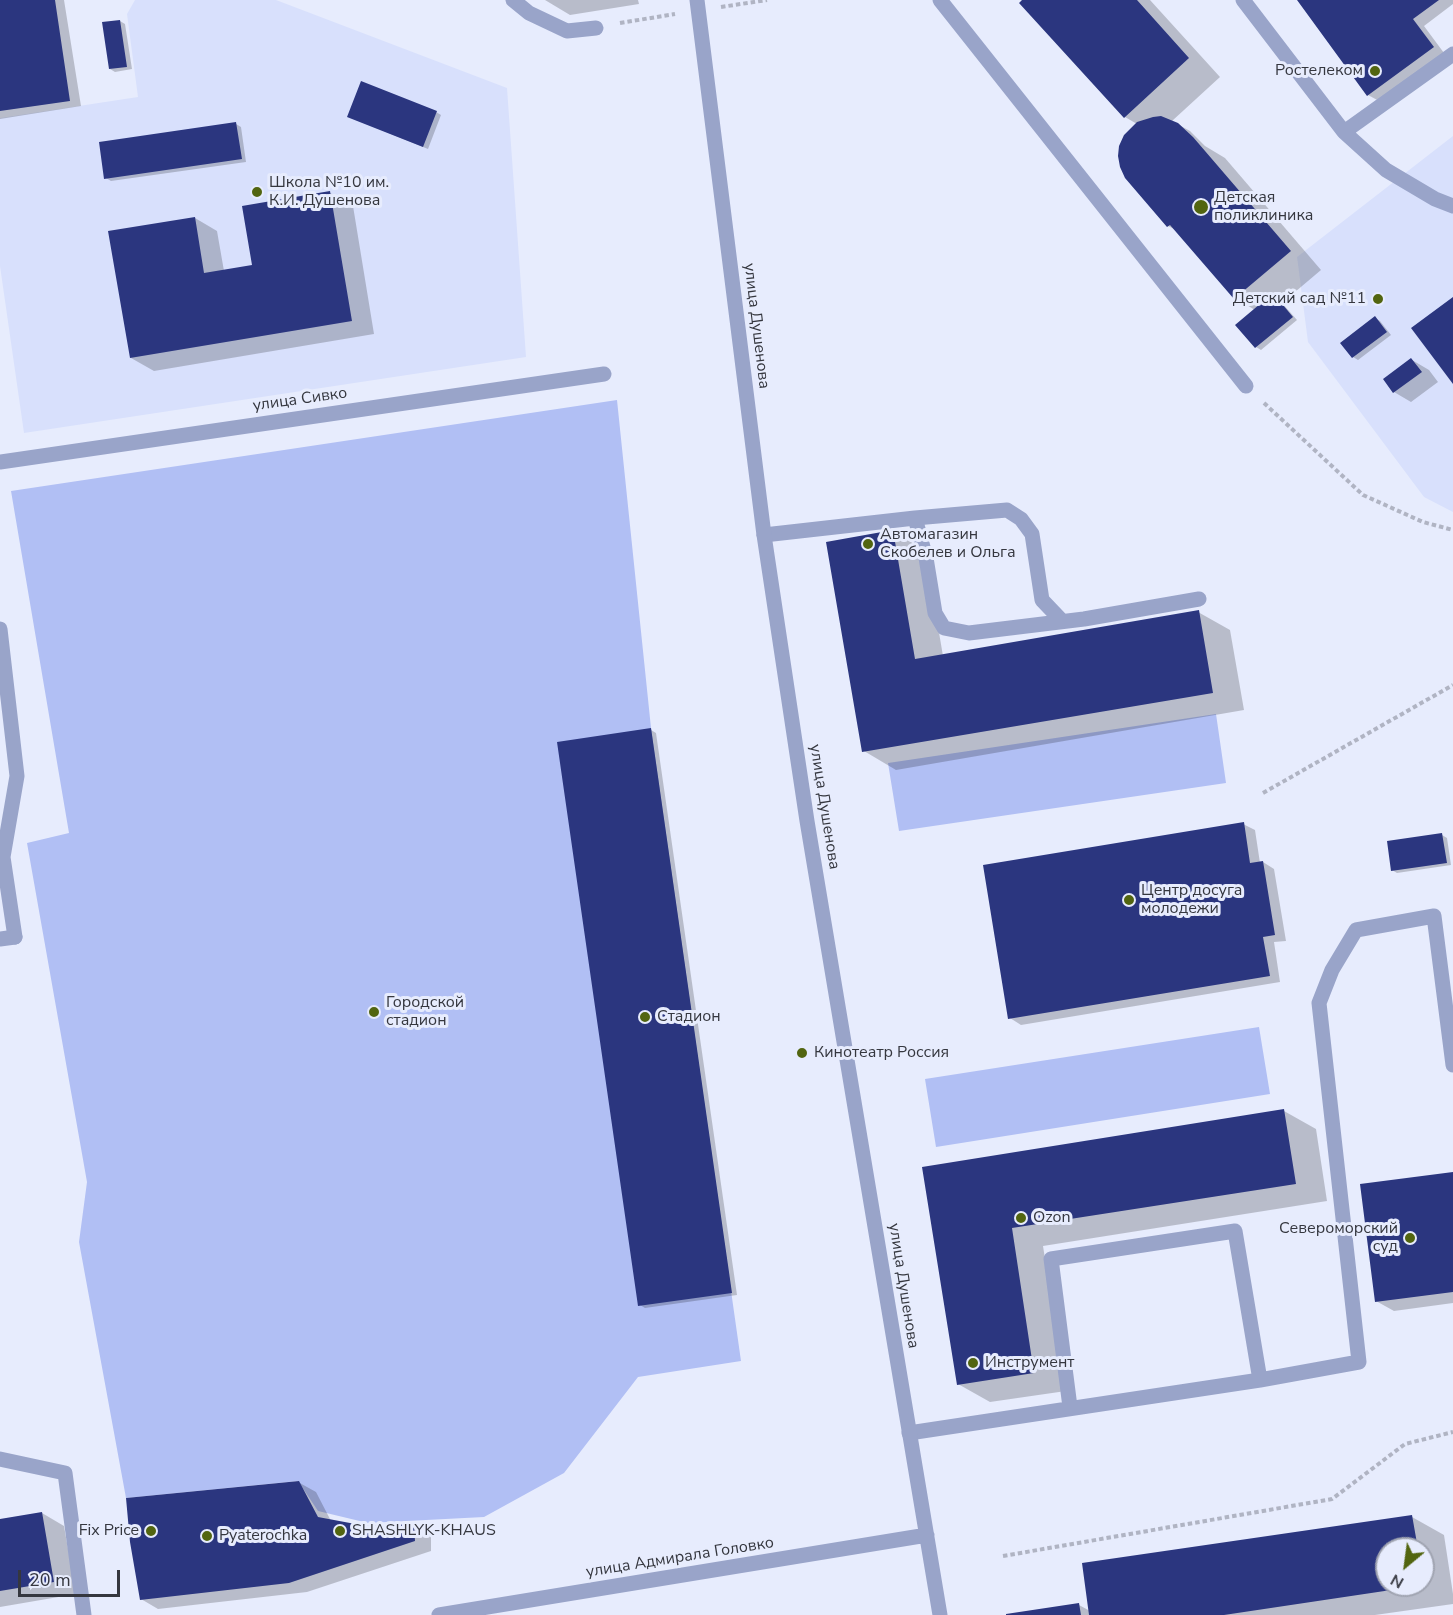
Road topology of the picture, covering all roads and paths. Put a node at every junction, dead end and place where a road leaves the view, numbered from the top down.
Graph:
1 (513, 0) edge
2 (697, 0) edge
3 (940, 0) edge
4 (1243, 0) edge
5 (596, 28) dead end
6 (1453, 54) edge
7 (1344, 132) junction
8 (1453, 206) edge
9 (604, 374) dead end
10 (1246, 386) joint
11 (0, 462) edge
12 (915, 518) junction
13 (1453, 530) edge
14 (765, 535) junction
15 (1199, 599) dead end
16 (1062, 621) junction
17 (0, 629) edge
18 (1453, 685) edge
19 (1263, 793) dead end
20 (1, 856) edge
21 (8, 938) edge
22 (1453, 1065) edge
23 (1260, 1380) junction
24 (1070, 1407) junction
25 (909, 1432) junction
26 (1453, 1432) edge
27 (0, 1459) edge
28 (927, 1535) junction
29 (1003, 1556) dead end
30 (84, 1615) edge
31 (439, 1615) edge
32 (940, 1615) edge

1 - 5 street
2 - 14 street, улица Душенова
3 - 10 street
4 - 7 street
6 - 7 street
7 - 8 street
9 - 11 street, улица Сивко
10 - 13 path
12 - 14 street
12 - 16 street
12 - 16 street
14 - 25 street, улица Душенова
15 - 16 street
17 - 20 street
18 - 19 path
20 - 21 street
22 - 23 street
23 - 24 street
23 - 24 street
24 - 25 street
25 - 28 street, улица Душенова
26 - 29 path
27 - 30 street
28 - 31 street, улица Адмирала Головко
28 - 32 street, улица Душенова

